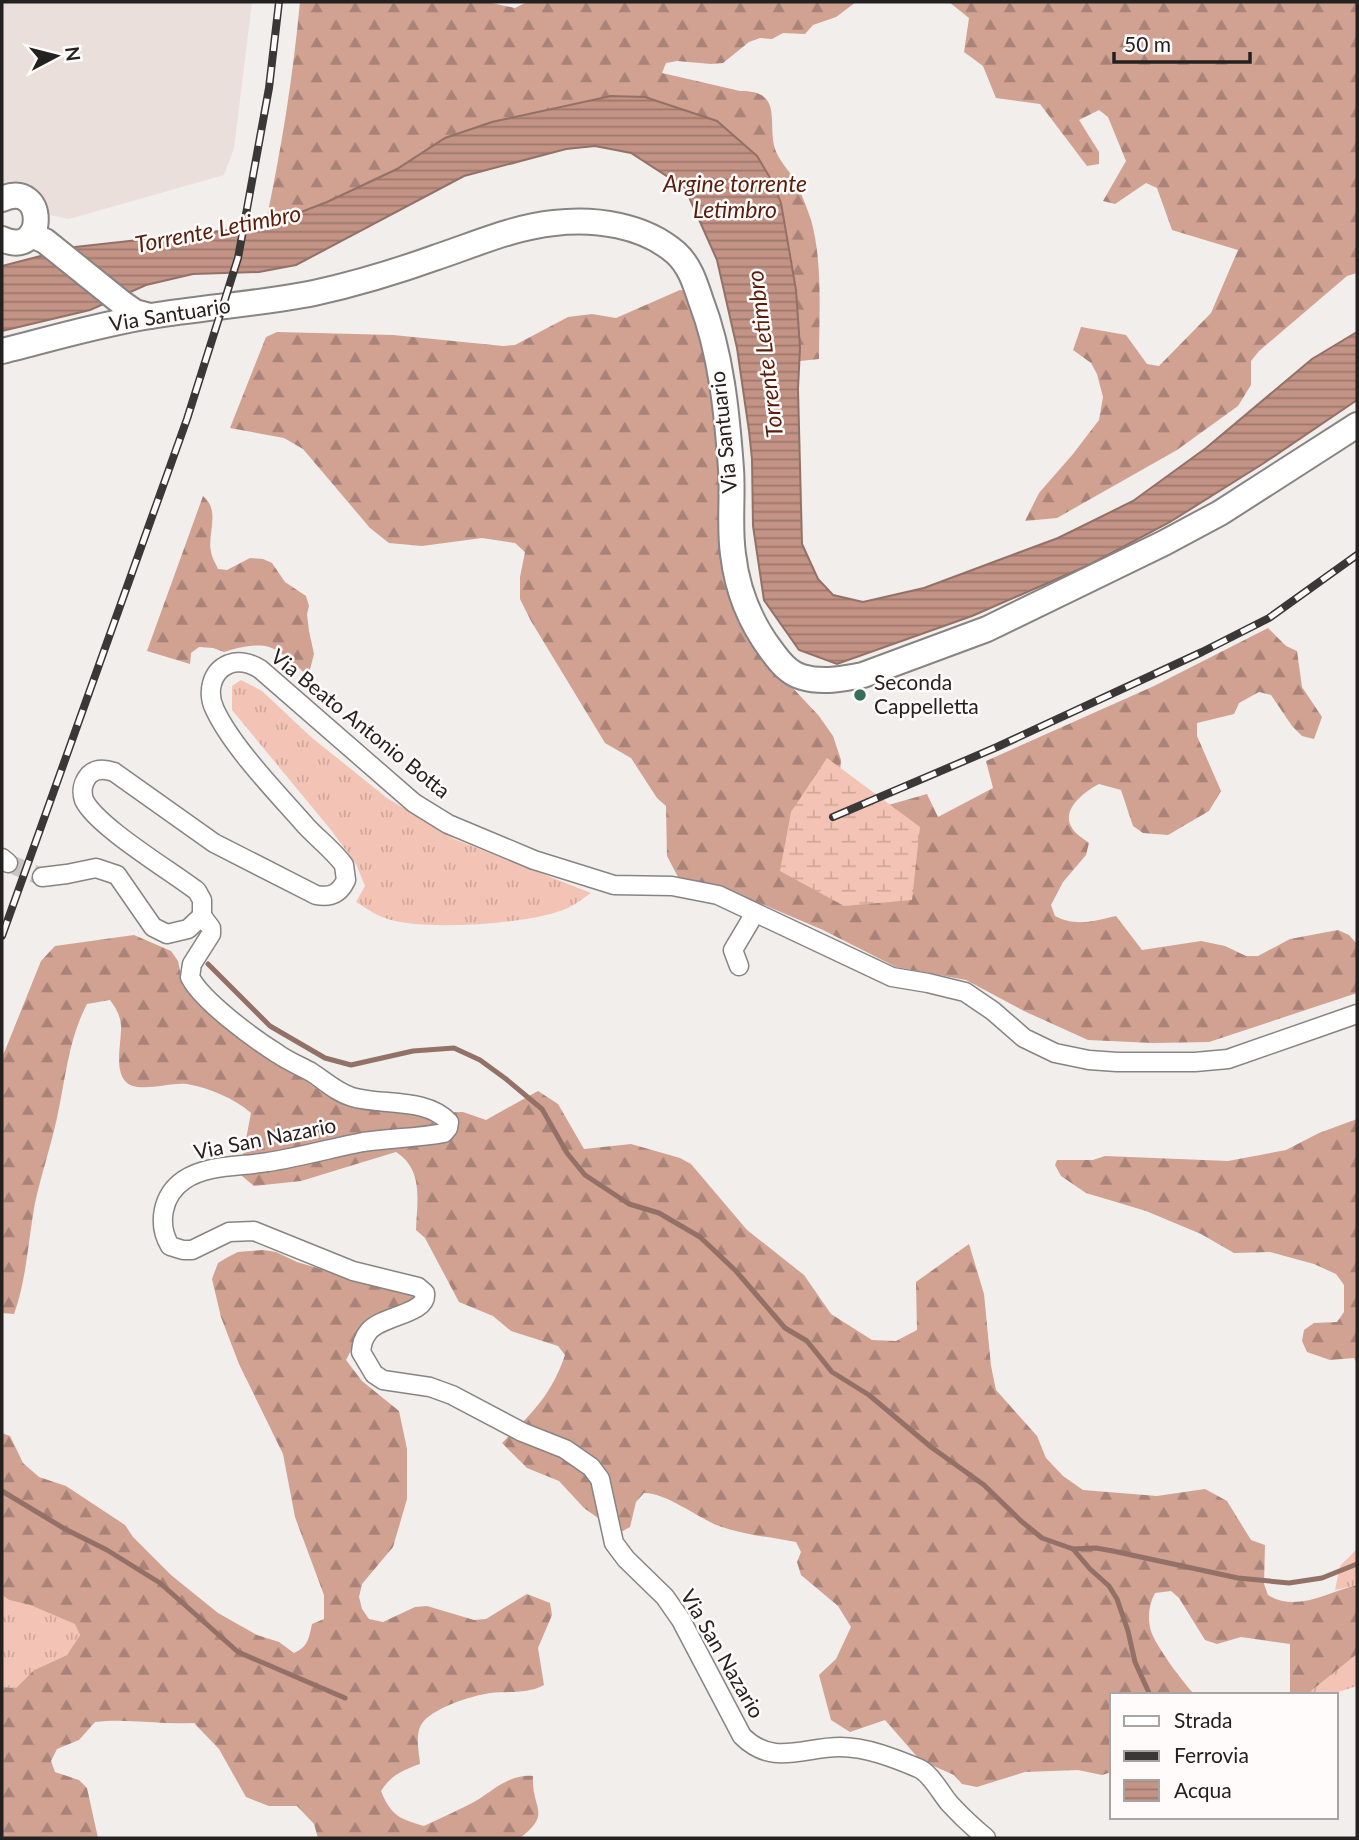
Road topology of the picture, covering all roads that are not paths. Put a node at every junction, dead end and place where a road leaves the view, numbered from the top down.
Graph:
1 (2, 199) edge
2 (2, 239) edge
3 (41, 241) junction
4 (150, 316) junction
5 (2, 351) edge
6 (1357, 425) edge
7 (42, 877) tunnel mouth
8 (755, 913) junction
9 (202, 916) junction
10 (739, 966) dead end
11 (1357, 1014) edge
12 (986, 1838) edge

1 - 3 main road
2 - 3 main road
3 - 4 main road
4 - 5 main road, Via Santuario
4 - 6 main road, Via Santuario
7 - 9 street
8 - 9 street, Via Beato Antonio Botta
8 - 10 street
8 - 11 street, Via Beato Antonio Botta
9 - 12 street, Via San Nazario

